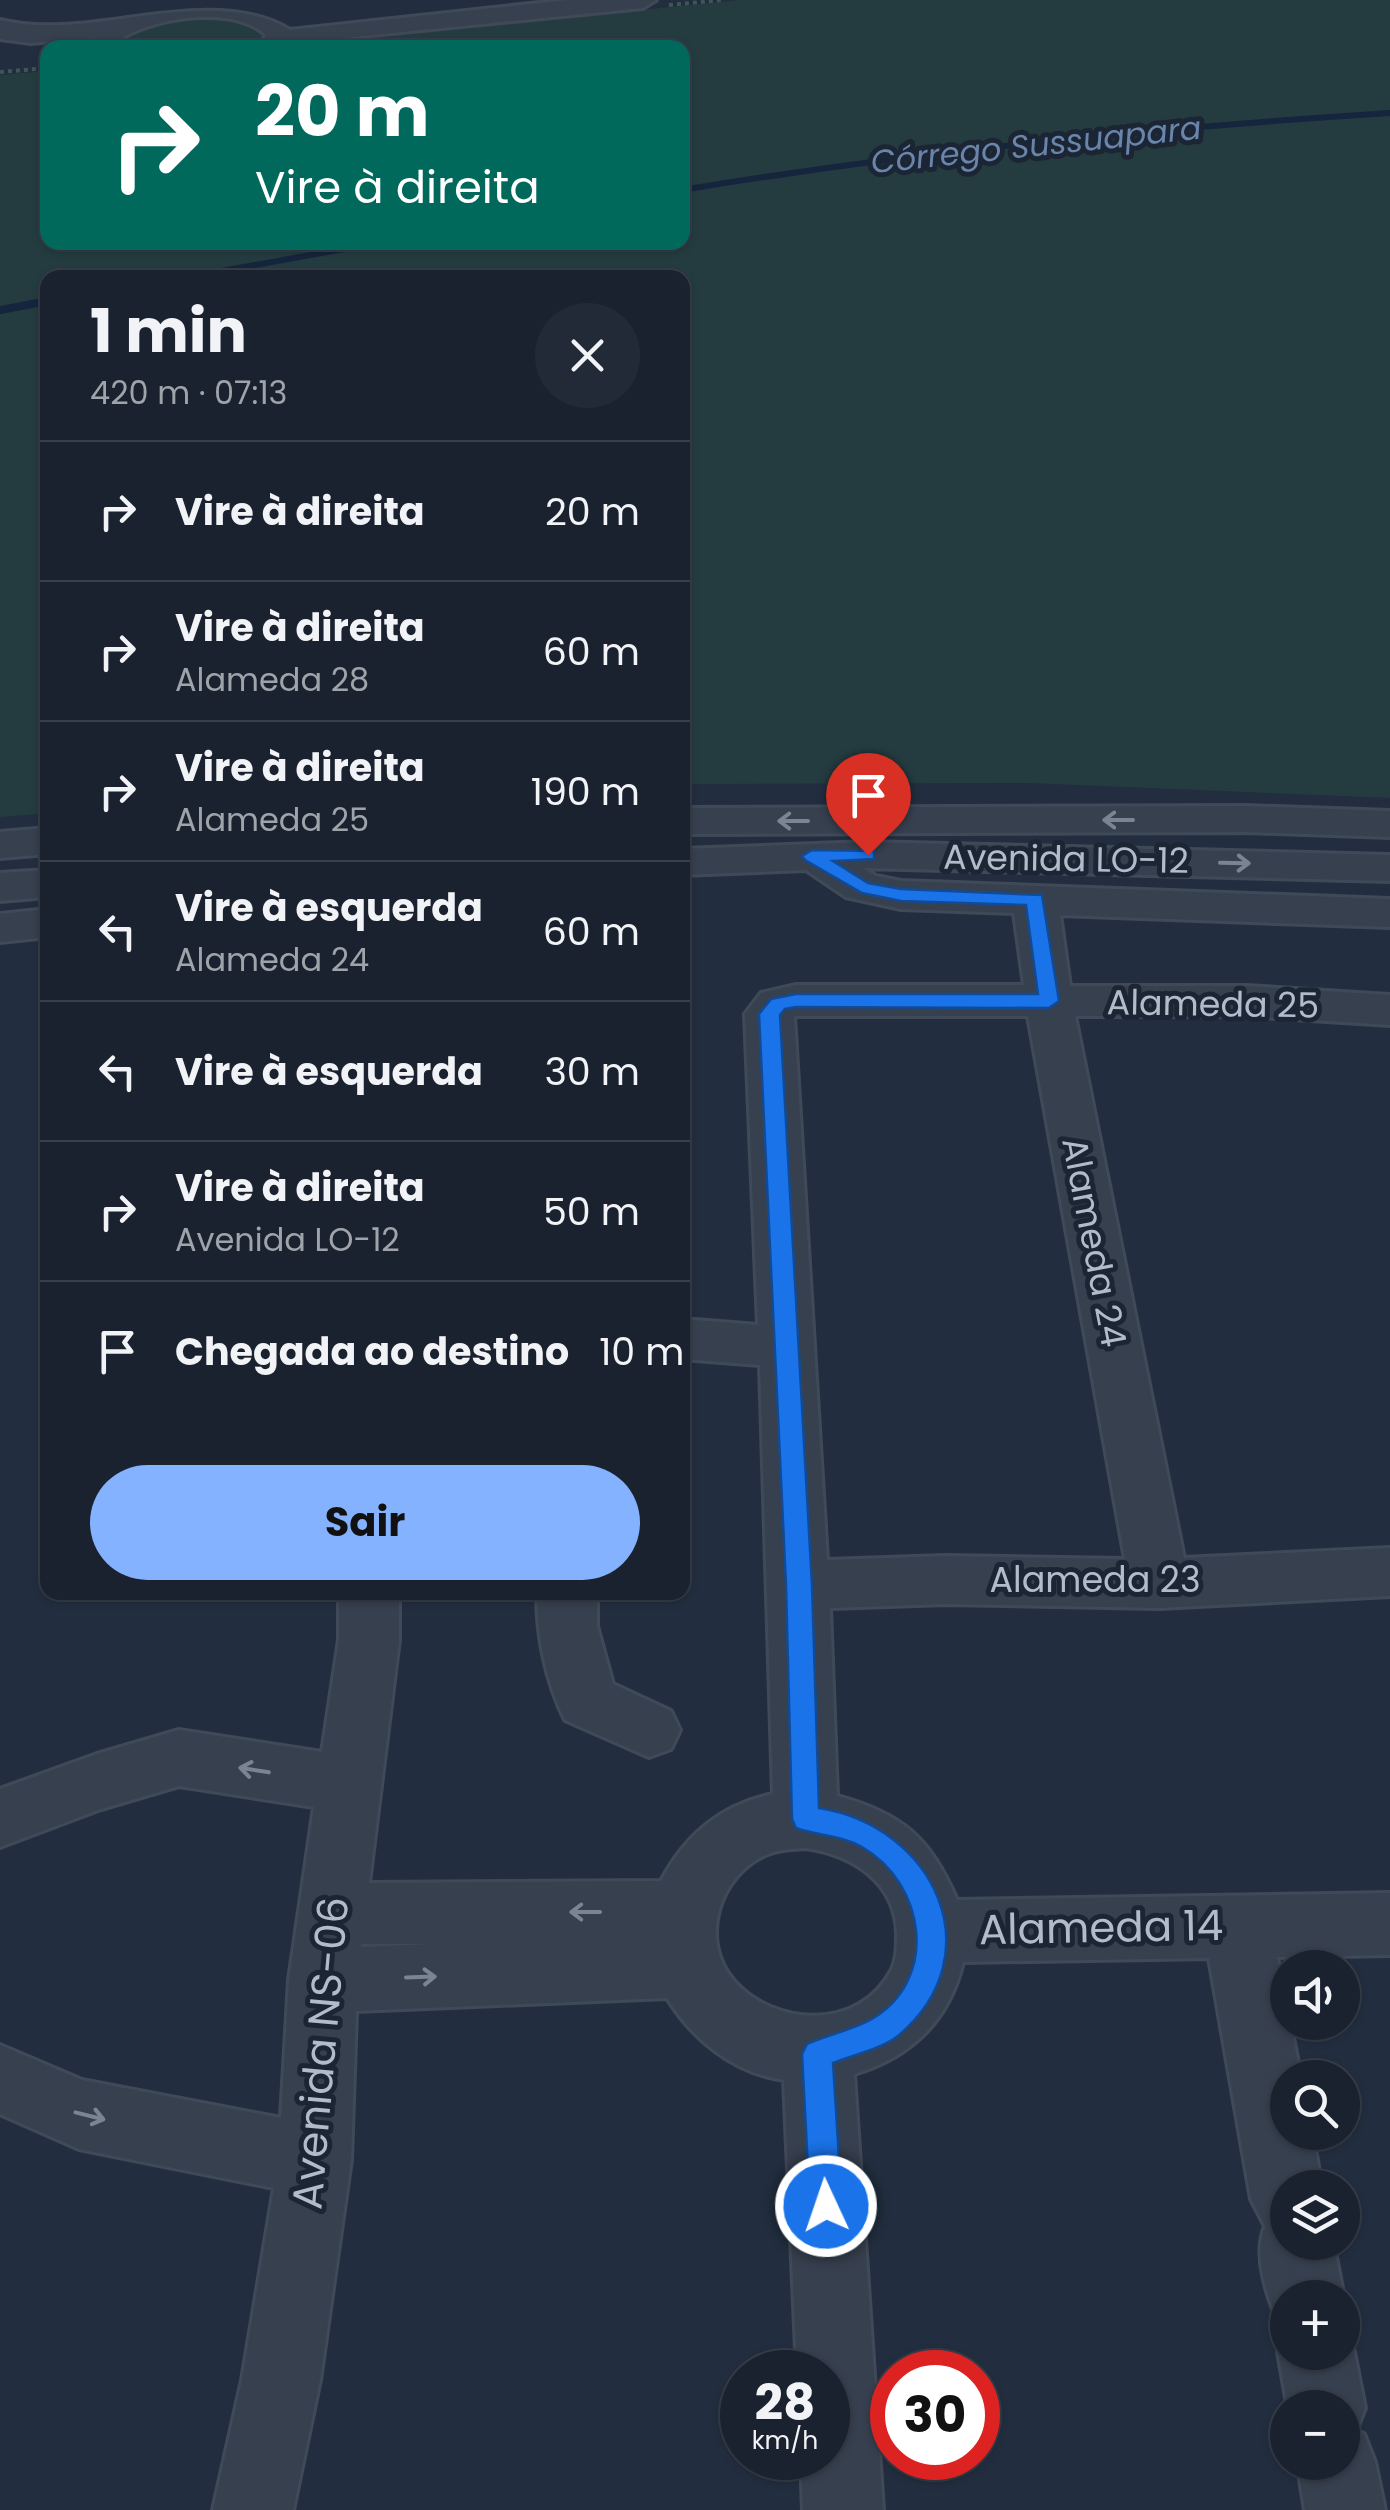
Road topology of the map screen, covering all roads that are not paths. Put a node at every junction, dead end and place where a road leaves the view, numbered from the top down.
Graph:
1 (506, 0) edge
2 (643, 0) edge
3 (207, 4) edge
4 (147, 8) edge
5 (259, 16) junction
6 (0, 28) edge
7 (111, 37) edge
8 (85, 40) edge
9 (275, 40) edge
10 (289, 40) edge
11 (40, 45) edge
12 (0, 50) edge
13 (690, 820) edge
14 (1390, 824) edge
15 (40, 842) edge
16 (0, 845) edge
17 (812, 856) junction
18 (690, 862) edge
19 (1390, 868) edge
20 (40, 884) edge
21 (0, 887) edge
22 (1035, 900) junction
23 (1390, 913) edge
24 (40, 924) edge
25 (0, 928) edge
26 (1049, 1001) junction
27 (1388, 1015) edge
28 (690, 1340) edge
29 (785, 1347) junction
30 (1390, 1572) edge
31 (1159, 1584) junction
32 (799, 1585) junction
33 (370, 1600) edge
34 (567, 1600) edge
35 (649, 1730) dead end
36 (351, 1785) junction
37 (0, 1818) edge
38 (806, 1819) junction
39 (331, 1914) junction
40 (1237, 1924) junction
41 (1390, 1924) edge
42 (933, 1931) junction
43 (684, 1939) junction
44 (324, 1980) junction
45 (818, 2054) junction
46 (0, 2079) edge
47 (314, 2160) junction
48 (1283, 2170) edge
49 (1339, 2480) edge
50 (253, 2510) edge
51 (843, 2510) edge
52 (1345, 2510) edge

1 - 5 street
2 - 10 street
3 - 4 street
3 - 5 street
4 - 7 street
5 - 9 street
6 - 7 street
7 - 8 street
11 - 12 street
14 -> 13 street, Avenida LO-12
15 - 16 street
17 - 18 street, Avenida LO-12
17 -> 19 street, Avenida LO-12
17 - 22 street
20 - 21 street
22 - 23 street
22 - 26 street, Alameda 24
24 - 25 street
26 - 27 street, Alameda 25
26 - 29 street, Alameda 25
26 - 31 street, Alameda 24
28 - 29 street
29 - 32 street
30 - 31 street, Alameda 23
31 - 32 street, Alameda 23
32 - 38 street
33 - 36 street, Avenida NS-06
34 - 35 street
36 -> 37 street
36 - 39 street, Avenida NS-06
38 - 42 street
38 - 43 street
43 -> 39 street
39 - 44 street, Avenida NS-06
40 - 41 street, Alameda 14
40 - 42 street, Alameda 14
40 - 48 street
42 - 45 street
44 -> 43 street
43 - 45 street
44 - 47 street, Avenida NS-06
45 - 51 street
46 -> 47 street
47 - 50 street, Avenida NS-06
49 - 52 street

